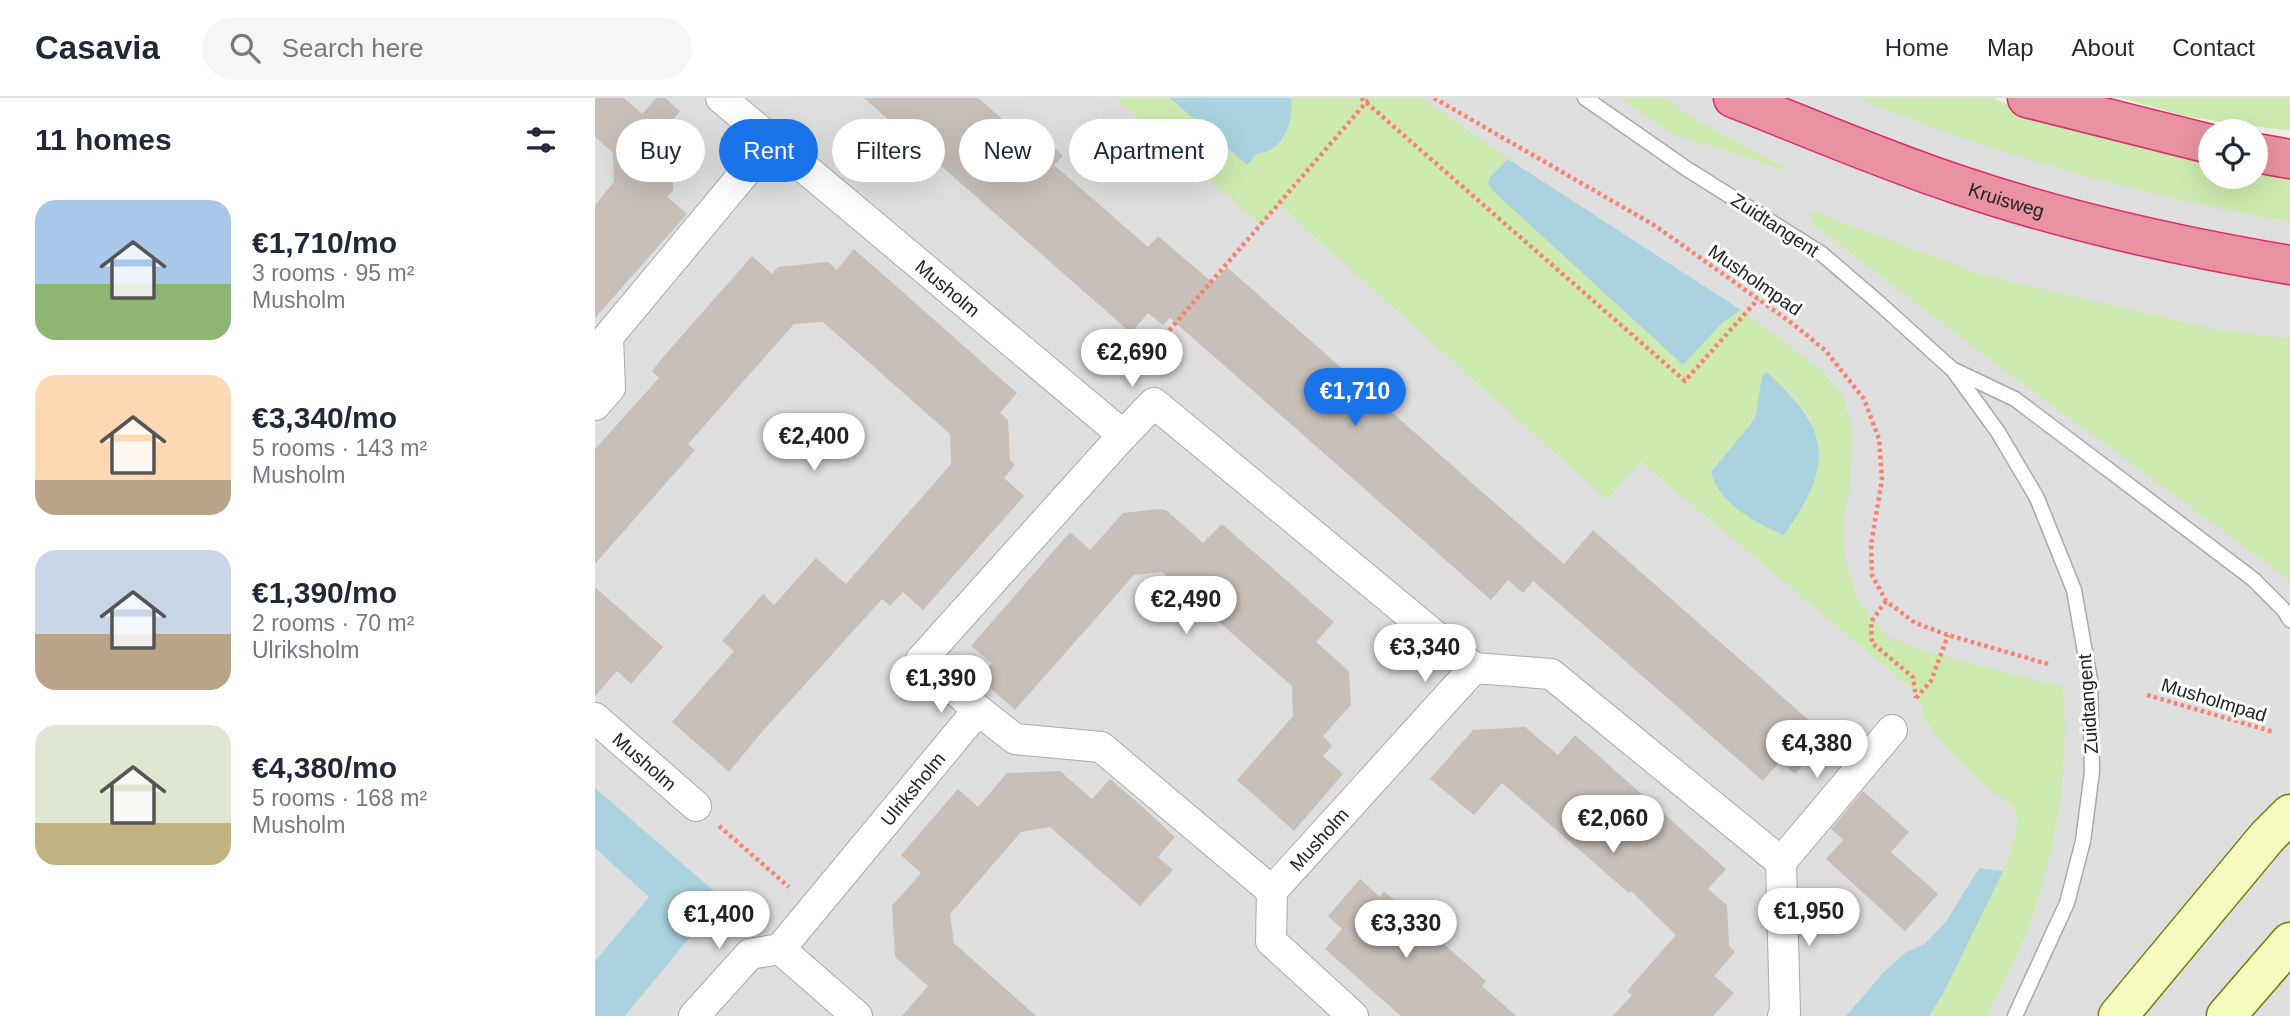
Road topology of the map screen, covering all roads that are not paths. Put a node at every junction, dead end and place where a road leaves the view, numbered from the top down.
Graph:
1 (721, 98) edge
2 (1585, 98) edge
3 (1733, 98) edge
4 (2027, 98) edge
5 (746, 119) edge
6 (2198, 141) edge
7 (2268, 155) edge
8 (2290, 159) edge
9 (818, 179) edge
10 (738, 182) edge
11 (2290, 265) edge
12 (1953, 370) junction
13 (595, 405) edge
14 (1123, 435) junction
15 (2290, 620) edge
16 (1473, 668) junction
17 (978, 710) junction
18 (595, 718) edge
19 (1892, 730) dead end
20 (696, 806) road end
21 (2290, 814) edge
22 (1781, 862) junction
23 (1272, 891) junction
24 (2290, 942) edge
25 (780, 949) junction
26 (694, 1016) edge
27 (856, 1016) edge
28 (1353, 1016) edge
29 (1783, 1016) edge
30 (2015, 1016) edge
31 (2118, 1016) edge
32 (2226, 1016) edge

1 - 5 street, Musholm
2 - 12 lane, Zuidtangent
3 - 11 highway, Kruisweg
4 - 6 highway
7 - 8 highway
9 - 14 street, Musholm
10 - 13 street
12 - 15 lane, Zuidtangent
12 - 30 lane, Zuidtangent
14 - 16 street
14 - 17 street
16 - 22 street
16 - 23 street, Musholm
17 - 23 street
17 - 25 street, Ulriksholm
18 - 20 street, Musholm
19 - 22 street
21 - 31 main road
22 - 29 street
23 - 28 street
24 - 32 main road
25 - 26 street
25 - 27 street

